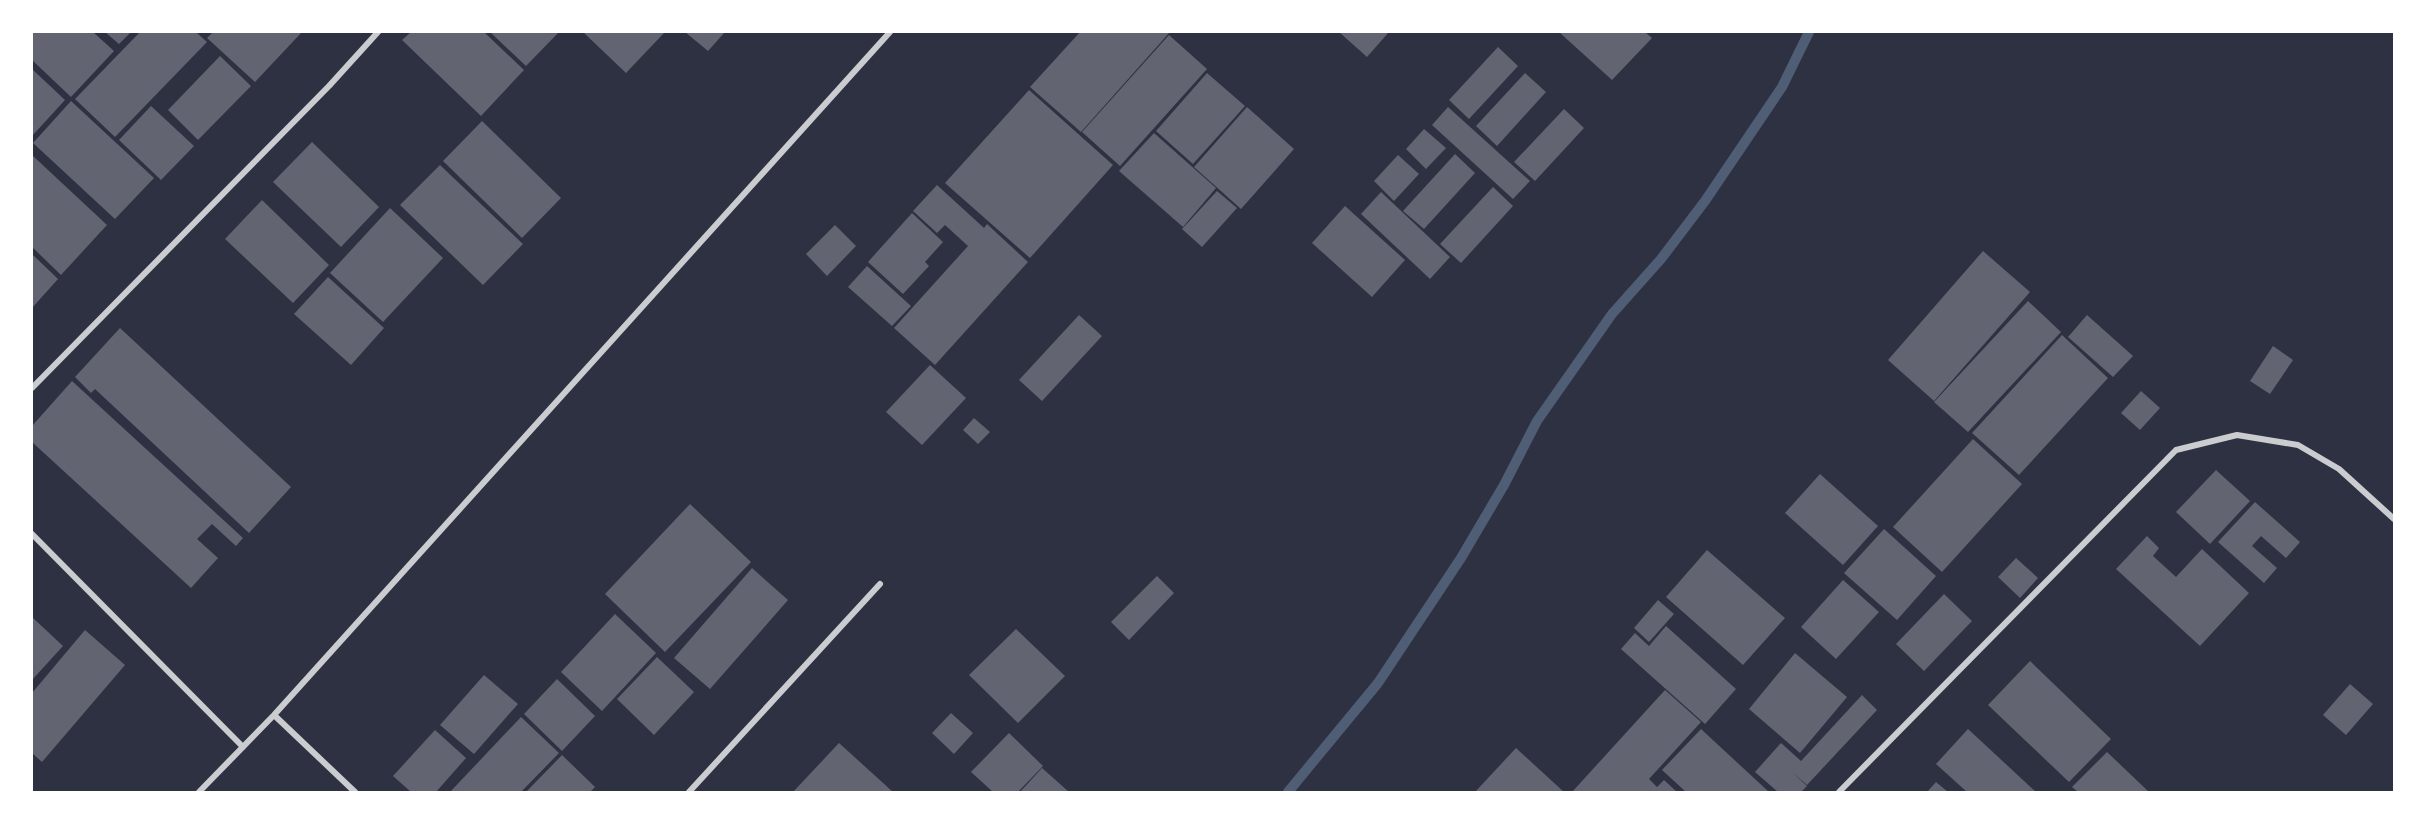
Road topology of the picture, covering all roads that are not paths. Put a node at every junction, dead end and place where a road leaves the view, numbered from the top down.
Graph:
1 (378, 32) edge
2 (890, 32) edge
3 (32, 388) edge
4 (2394, 519) edge
5 (32, 534) edge
6 (880, 584) dead end
7 (274, 715) junction
8 (243, 747) junction
9 (199, 792) edge
10 (355, 792) edge
11 (690, 792) edge
12 (1839, 792) edge

1 - 3 street
2 - 7 street
4 - 12 street
5 - 8 street
6 - 11 street
7 - 8 street
7 - 10 street
8 - 9 street

